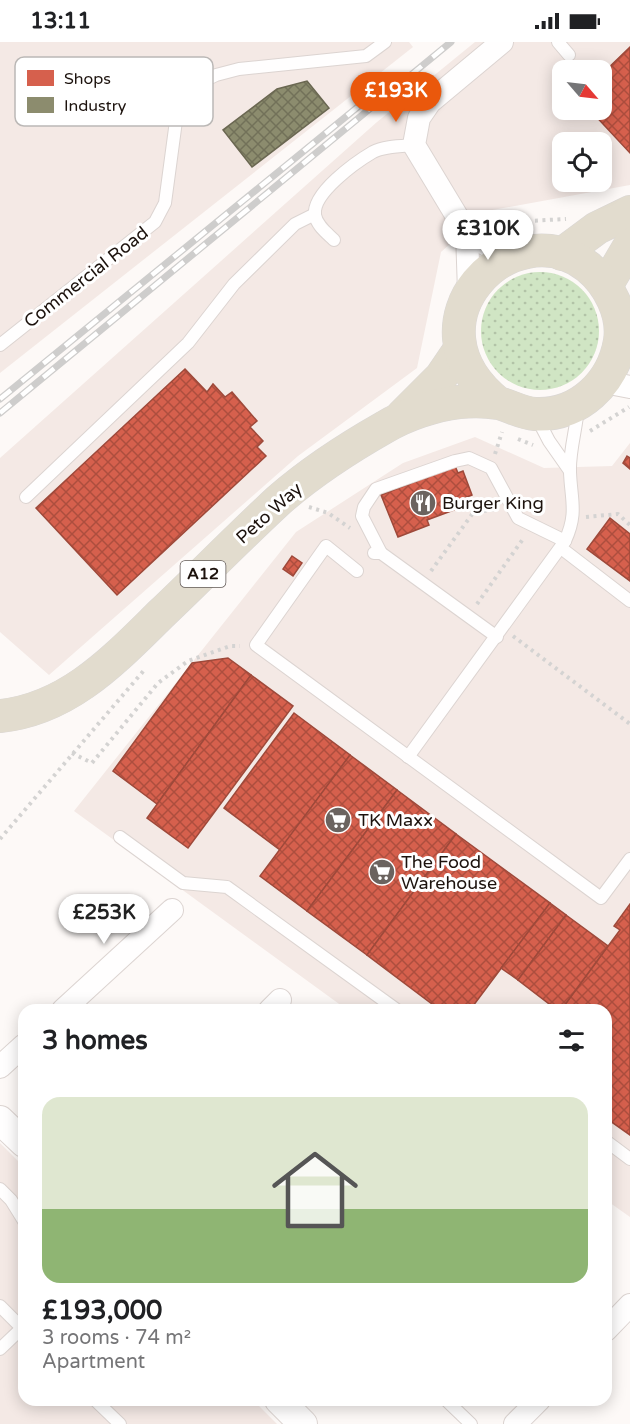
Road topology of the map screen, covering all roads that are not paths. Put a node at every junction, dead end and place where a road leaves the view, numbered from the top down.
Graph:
1 (385, 42) edge
2 (502, 42) edge
3 (558, 42) edge
4 (569, 55) dead end
5 (213, 76) edge
6 (175, 126) edge
7 (414, 145) junction
8 (630, 212) edge
9 (315, 214) junction
10 (467, 234) junction
11 (334, 240) dead end
12 (630, 245) edge
13 (562, 254) junction
14 (508, 258) junction
15 (606, 286) junction
16 (469, 291) junction
17 (625, 341) edge
18 (0, 345) edge
19 (460, 349) junction
20 (617, 385) edge
21 (498, 403) junction
22 (578, 404) junction
23 (536, 414) junction
24 (401, 417) junction
25 (570, 471) junction
26 (26, 497) dead end
27 (563, 545) junction
28 (357, 571) dead end
29 (630, 601) edge
30 (497, 637) junction
31 (0, 716) edge
32 (408, 757) junction
33 (120, 837) dead end
34 (630, 859) edge
35 (172, 910) dead end
36 (70, 1004) edge
37 (389, 1004) edge
38 (18, 1050) edge
39 (0, 1067) edge
40 (612, 1146) edge
41 (630, 1159) edge
42 (0, 1189) edge
43 (18, 1211) edge
44 (630, 1305) edge
45 (0, 1306) edge
46 (18, 1324) edge
47 (612, 1324) edge
48 (18, 1333) edge
49 (0, 1349) edge
50 (101, 1406) edge
51 (285, 1406) edge
52 (452, 1406) edge
53 (533, 1406) edge
54 (120, 1424) edge
55 (303, 1424) edge
56 (471, 1424) edge
57 (516, 1424) edge

1 - 5 lane, Commercial Road
2 - 7 street
3 - 4 lane
6 - 18 lane, Commercial Road
7 - 9 lane
7 - 10 street
8 - 13 highway
9 - 11 lane
9 - 26 lane
10 - 14 street
10 - 16 street
12 - 15 highway
13 - 14 highway
13 - 15 highway
14 - 16 highway
15 - 17 highway
16 - 19 highway
17 - 20 highway
19 - 21 highway
19 - 24 highway, Peto Way / A12
20 - 22 highway
21 - 23 highway
21 - 24 highway, Peto Way / A12
22 - 23 highway
22 - 25 lane
23 - 25 lane
24 - 31 highway, Peto Way / A12
25 - 27 lane
27 - 29 lane
27 - 30 lane
27 - 30 lane
28 - 32 lane
30 - 32 lane
32 - 34 lane
33 - 37 lane
35 - 36 street
38 - 39 street
40 - 41 lane
42 - 43 lane
44 - 47 street
45 - 46 lane
48 - 49 lane
50 - 54 lane
51 - 55 street
52 - 56 lane
53 - 57 street

